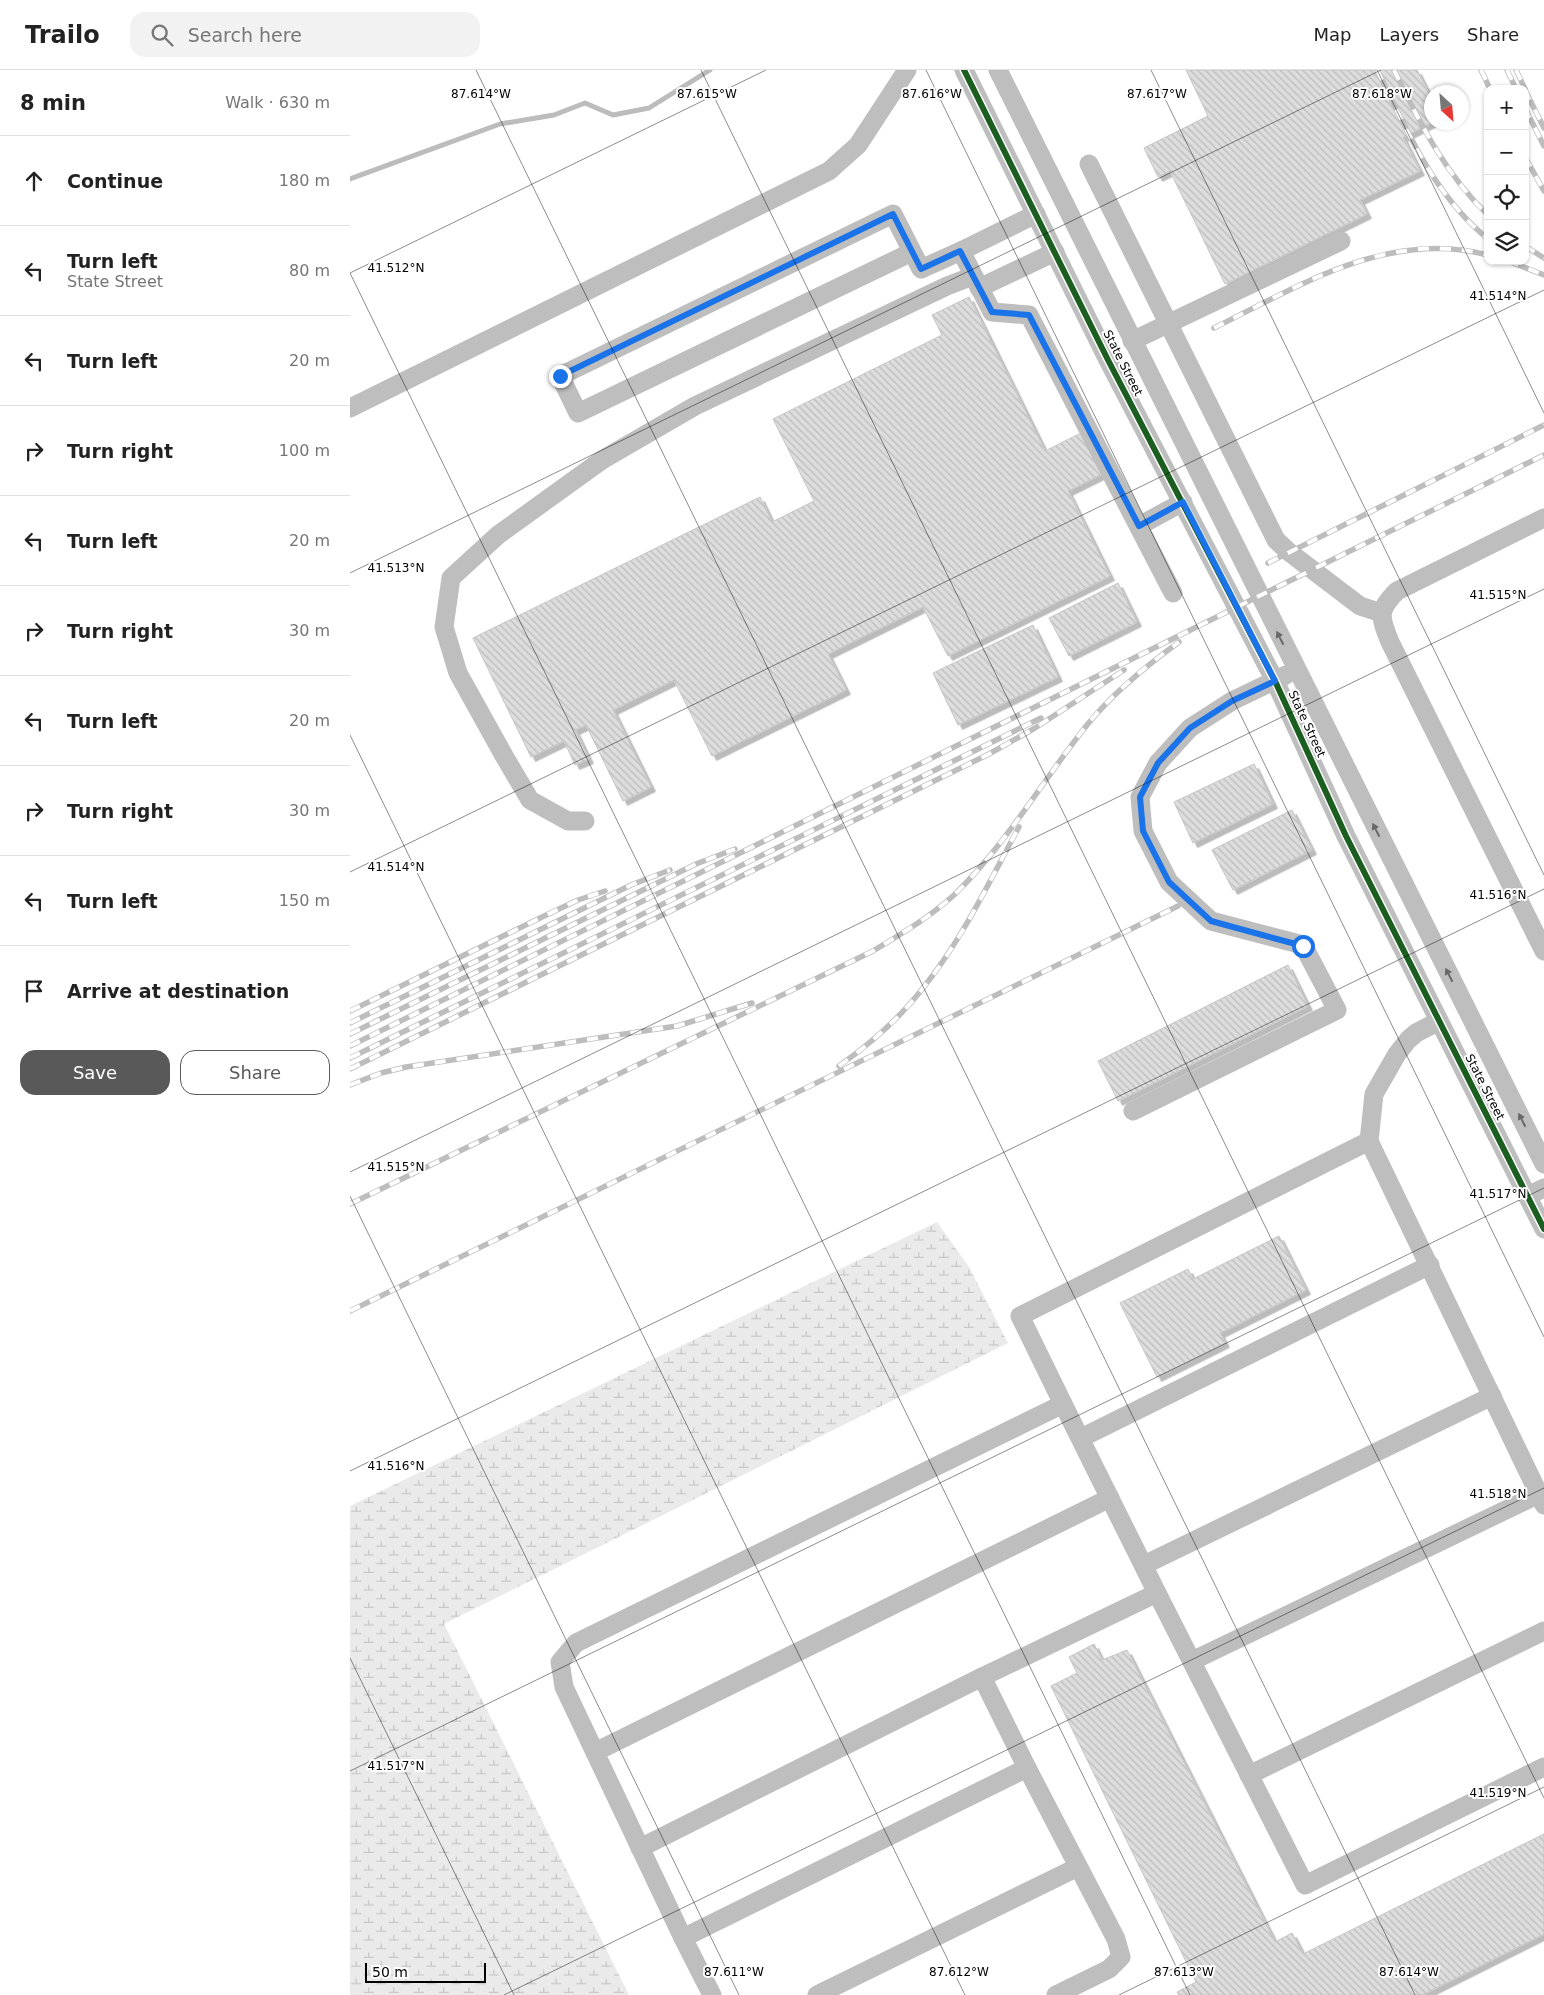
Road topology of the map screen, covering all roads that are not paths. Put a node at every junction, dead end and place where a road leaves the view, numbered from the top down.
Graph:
1 (907, 70) edge
2 (964, 70) edge
3 (998, 70) edge
4 (1089, 164) dead end
5 (1036, 214) junction
6 (1341, 241) dead end
7 (960, 251) junction
8 (912, 252) junction
9 (1055, 252) junction
10 (976, 282) junction
11 (1168, 322) junction
12 (1132, 341) junction
13 (350, 408) edge
14 (1183, 502) junction
15 (1544, 518) edge
16 (1139, 526) junction
17 (1173, 594) dead end
18 (1382, 613) junction
19 (1296, 670) junction
20 (1275, 681) junction
21 (585, 822) dead end
22 (1544, 951) edge
23 (1439, 1021) junction
24 (1133, 1111) dead end
25 (1369, 1141) junction
26 (1544, 1164) edge
27 (1536, 1192) edge
28 (1544, 1229) edge
29 (1430, 1265) junction
30 (1492, 1396) junction
31 (1063, 1404) junction
32 (1081, 1438) junction
33 (1110, 1498) junction
34 (1541, 1499) edge
35 (1144, 1565) junction
36 (1157, 1593) junction
37 (1544, 1631) edge
38 (1192, 1661) junction
39 (982, 1678) junction
40 (595, 1752) junction
41 (1544, 1767) edge
42 (1027, 1768) junction
43 (1249, 1775) junction
44 (640, 1848) junction
45 (1078, 1867) junction
46 (683, 1938) junction
47 (712, 1995) edge
48 (817, 1995) edge
49 (1056, 1995) edge

1 - 13 street
2 - 5 street, State Street
3 - 12 street, State Street
4 - 11 street
5 - 7 street
5 - 9 street, State Street
6 - 11 street
7 - 8 street
7 - 10 street
8 - 8 street
9 - 10 street
9 - 14 street, State Street
10 - 16 street
10 - 21 street
11 - 12 street
11 - 18 street
19 -> 12 street, State Street
14 - 16 street
14 - 20 street, State Street
15 - 18 street
16 - 17 street
18 - 22 street
19 - 20 street
26 -> 19 street, State Street
20 - 23 street, State Street
20 - 24 street
23 - 25 street
23 - 27 street, State Street
25 - 29 street
25 - 31 street
27 - 28 street, State Street
29 - 30 street
29 - 32 street
30 - 34 street
30 - 35 street
31 - 32 street
31 - 40 street
32 - 33 street
33 - 35 street
33 - 40 street
34 - 38 street
35 - 36 street
36 - 38 street
36 - 39 street
37 - 43 street
38 - 43 street
39 - 42 street
39 - 44 street
40 - 44 street
41 - 43 street
42 - 45 street
42 - 46 street
44 - 46 street
45 - 48 street
45 - 49 street
46 - 47 street

